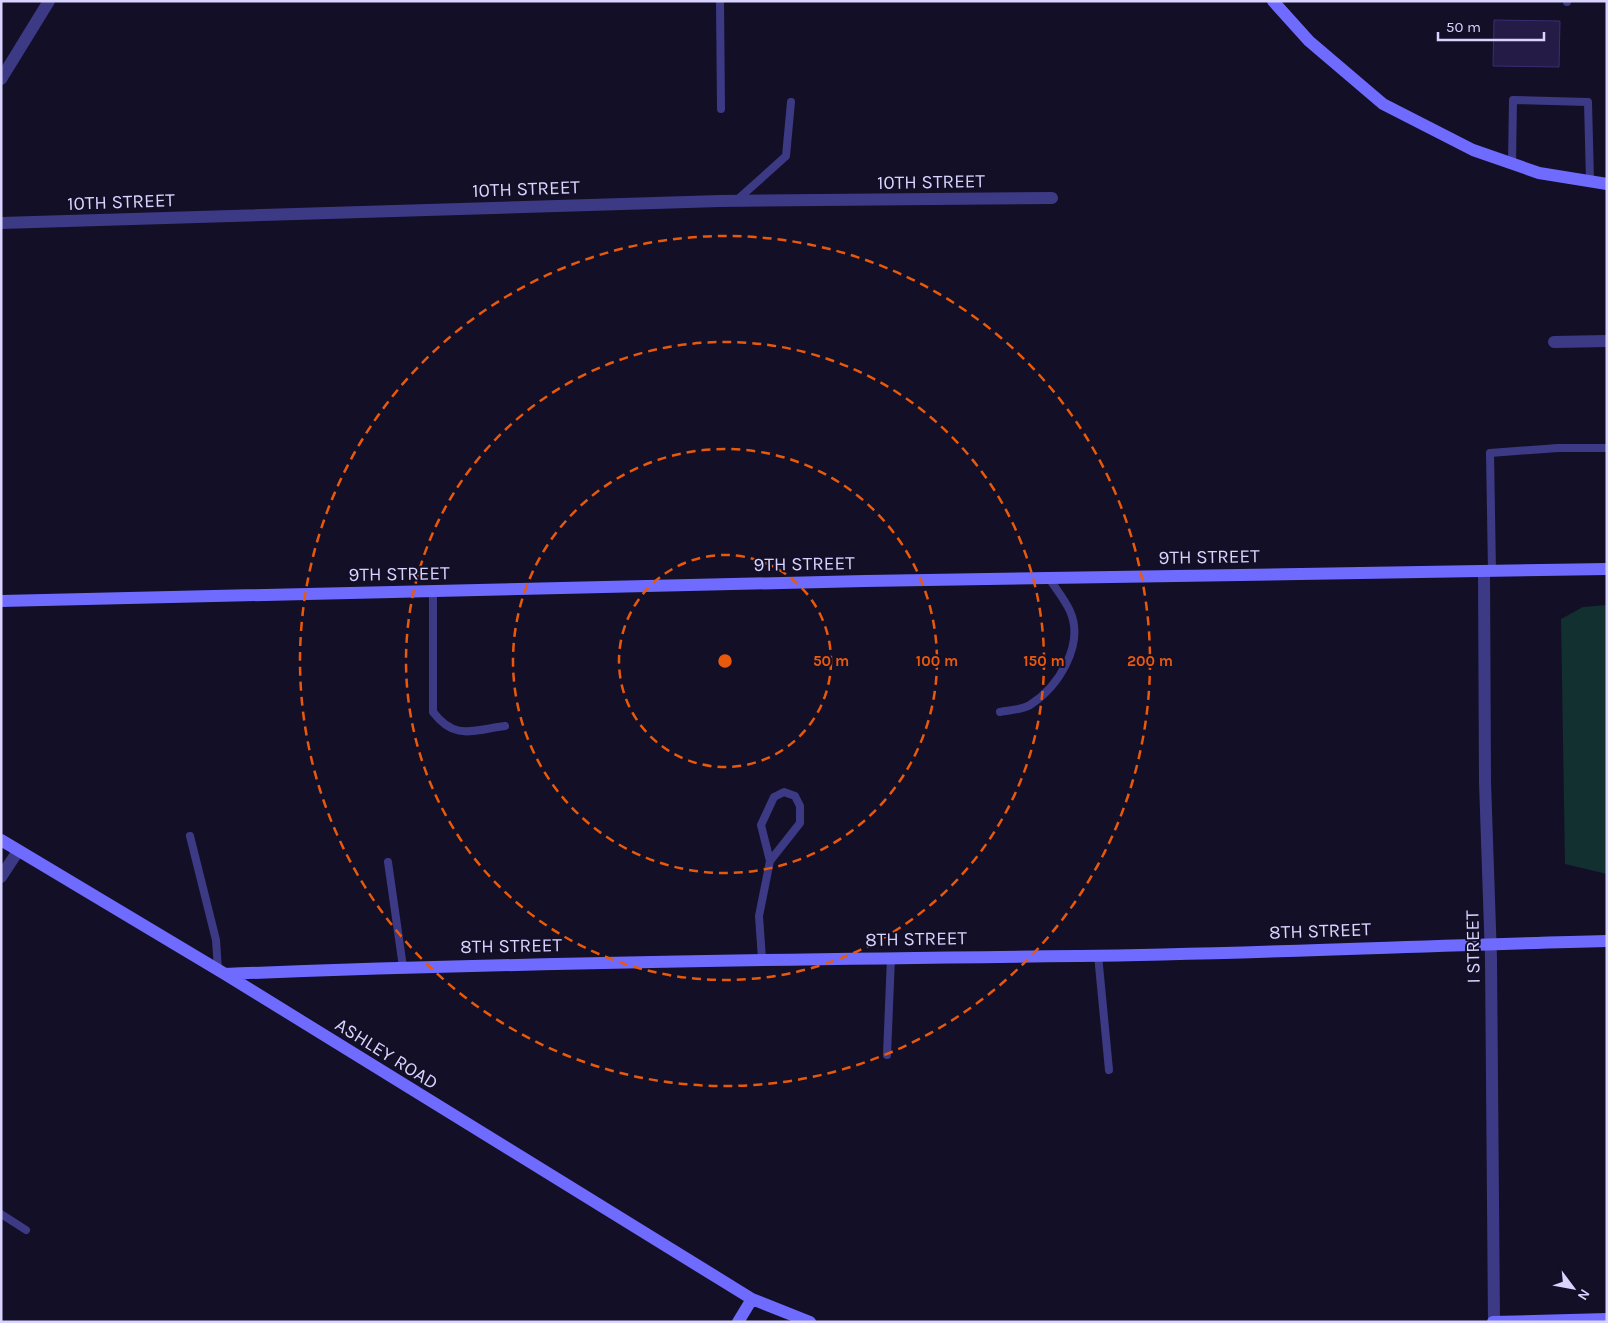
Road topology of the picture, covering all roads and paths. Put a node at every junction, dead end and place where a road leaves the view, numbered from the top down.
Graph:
1 (50, 1) edge
2 (720, 1) edge
3 (1272, 1) edge
4 (1, 79) edge
5 (791, 102) dead end
6 (721, 109) dead end
7 (1512, 164) junction
8 (1590, 181) junction
9 (1607, 184) edge
10 (1052, 198) dead end
11 (736, 202) junction
12 (1, 223) edge
13 (1607, 341) edge
14 (1554, 342) dead end
15 (1607, 448) edge
16 (1607, 569) edge
17 (1488, 571) junction
18 (1049, 578) junction
19 (433, 591) junction
20 (1, 601) edge
21 (1000, 712) dead end
22 (505, 726) dead end
23 (190, 836) dead end
24 (1, 840) edge
25 (18, 851) junction
26 (770, 861) junction
27 (388, 862) dead end
28 (1, 877) edge
29 (1607, 941) edge
30 (1491, 944) junction
31 (1098, 955) junction
32 (892, 957) junction
33 (762, 959) junction
34 (403, 967) junction
35 (221, 972) junction
36 (887, 1055) dead end
37 (1109, 1070) dead end
38 (1, 1214) edge
39 (26, 1230) dead end
40 (752, 1299) junction
41 (1607, 1319) edge
42 (738, 1322) edge
43 (810, 1322) edge
44 (1493, 1322) edge

1 - 4 street
2 - 6 lane
3 - 7 street
5 - 11 lane
7 - 8 street
7 - 8 lane
8 - 9 street
10 - 11 street, 10TH STREET
11 - 12 street, 10TH STREET
13 - 14 street
15 - 17 lane
16 - 17 street, 9TH STREET
17 - 18 street, 9TH STREET
17 - 30 street, I STREET
18 - 19 street, 9TH STREET
18 - 21 lane
19 - 20 street, 9TH STREET
19 - 22 lane
23 - 35 lane
24 - 25 street, ASHLEY ROAD
25 - 28 street
25 - 35 street, ASHLEY ROAD
26 - 26 lane
26 - 33 lane
27 - 34 lane
29 - 30 street, 8TH STREET
30 - 31 street, 8TH STREET
30 - 44 street, I STREET
31 - 32 street, 8TH STREET
31 - 37 lane
32 - 33 street, 8TH STREET
32 - 36 lane
33 - 34 street, 8TH STREET
34 - 35 street, 8TH STREET
35 - 40 street, ASHLEY ROAD
38 - 39 lane
40 - 42 street
40 - 43 street, ASHLEY ROAD
41 - 44 street

